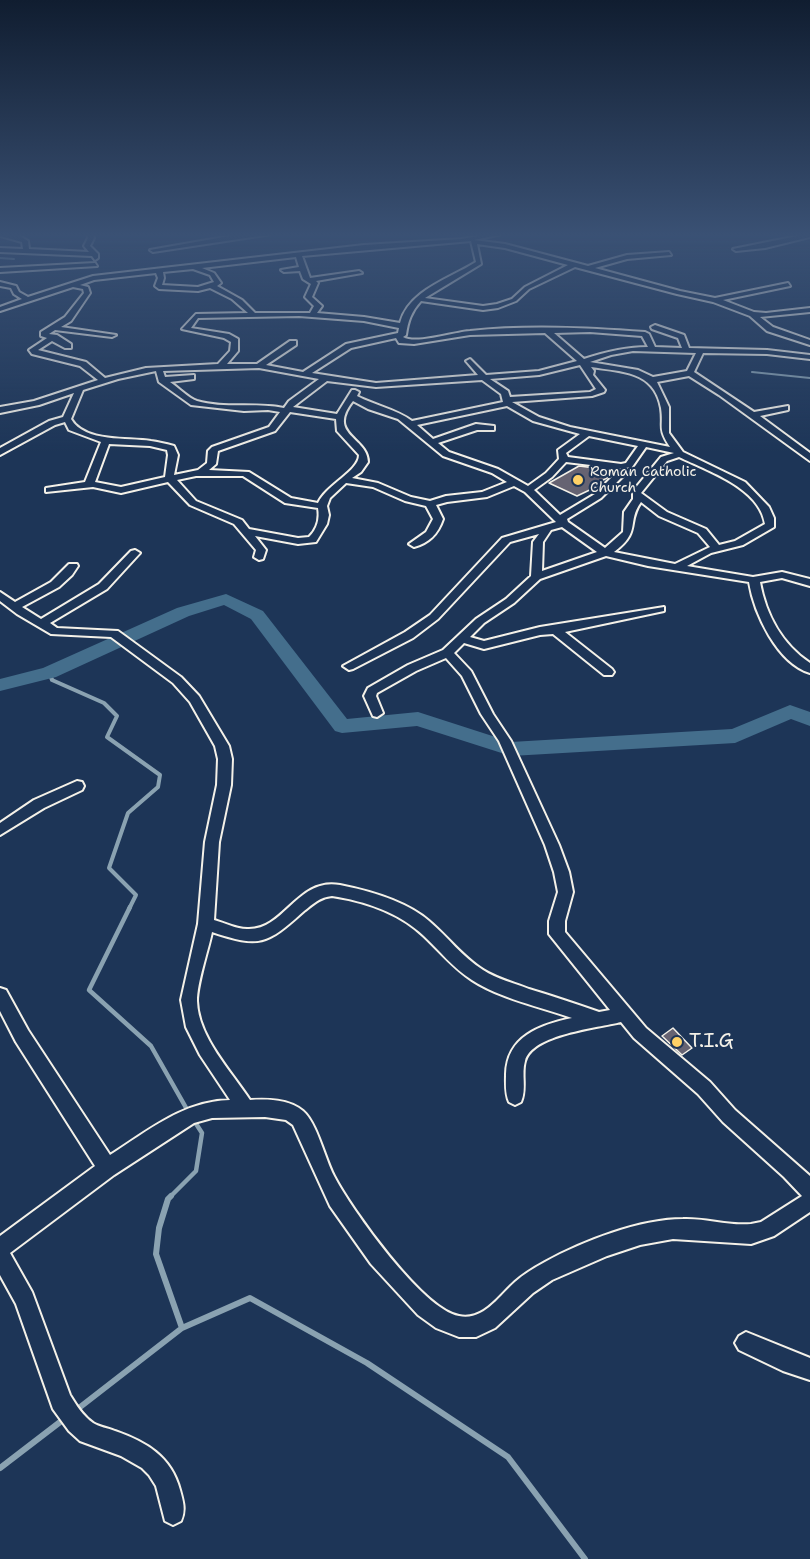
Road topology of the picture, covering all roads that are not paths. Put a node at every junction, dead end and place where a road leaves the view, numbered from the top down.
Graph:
1 (77, 307) edge
2 (247, 307) edge
3 (318, 307) edge
4 (412, 307) edge
5 (474, 307) edge
6 (492, 307) edge
7 (733, 307) edge
8 (810, 310) edge
9 (252, 314) junction
10 (312, 316) junction
11 (764, 318) junction
12 (402, 326) junction
13 (655, 327) dead end
14 (53, 328) junction
15 (546, 330) junction
16 (112, 335) dead end
17 (54, 337) junction
18 (399, 337) junction
19 (292, 343) dead end
20 (810, 343) edge
21 (68, 346) dead end
22 (652, 348) junction
23 (686, 349) junction
24 (701, 350) junction
25 (810, 357) edge
26 (470, 361) dead end
27 (584, 363) junction
28 (221, 366) junction
29 (259, 366) junction
30 (159, 369) junction
31 (690, 373) junction
32 (305, 374) junction
33 (191, 377) dead end
34 (326, 378) junction
35 (484, 378) junction
36 (104, 380) junction
37 (162, 380) junction
38 (652, 380) junction
39 (354, 384) junction
40 (79, 388) junction
41 (351, 397) junction
42 (507, 401) junction
43 (785, 408) dead end
44 (0, 410) edge
45 (286, 410) junction
46 (752, 415) junction
47 (340, 417) junction
48 (67, 419) junction
49 (411, 424) junction
50 (491, 428) dead end
51 (587, 433) junction
52 (106, 441) junction
53 (432, 442) junction
54 (644, 445) junction
55 (805, 449) edge
56 (0, 452) edge
57 (678, 452) junction
58 (810, 458) edge
59 (564, 459) junction
60 (599, 463) junction
61 (201, 472) junction
62 (169, 477) junction
63 (344, 480) junction
64 (515, 482) junction
65 (89, 484) junction
66 (49, 490) dead end
67 (528, 490) junction
68 (636, 493) junction
69 (430, 504) junction
70 (322, 506) junction
71 (563, 523) junction
72 (546, 530) junction
73 (244, 531) junction
74 (414, 544) dead end
75 (716, 548) junction
76 (135, 553) dead end
77 (605, 553) junction
78 (259, 557) dead end
79 (73, 566) dead end
80 (677, 567) junction
81 (797, 576) junction
82 (536, 577) junction
83 (810, 578) edge
84 (754, 580) junction
85 (810, 583) edge
86 (0, 595) edge
87 (15, 608) junction
88 (660, 609) dead end
89 (40, 624) junction
90 (556, 630) junction
91 (462, 638) junction
92 (447, 653) junction
93 (349, 666) dead end
94 (810, 669) edge
95 (608, 672) dead end
96 (377, 713) dead end
97 (76, 786) dead end
98 (0, 830) edge
99 (206, 924) junction
100 (0, 994) edge
101 (624, 1014) junction
102 (601, 1020) junction
103 (515, 1096) dead end
104 (247, 1110) junction
105 (106, 1168) junction
106 (810, 1190) edge
107 (810, 1202) edge
108 (0, 1248) edge
109 (0, 1256) edge
110 (746, 1342) dead end
111 (810, 1369) edge
112 (173, 1513) dead end

1 - 14 street
2 - 9 street
3 - 10 street
4 - 12 street
5 - 6 street
7 - 11 street
8 - 11 street
9 - 10 street
9 - 28 street
10 - 12 street
11 - 20 street
12 - 18 street
13 - 23 street
14 - 16 street
14 - 17 street
15 - 18 street
15 - 22 street
15 - 27 street
17 - 21 street
17 - 36 street
18 - 32 street
19 - 29 street
22 - 23 street
22 - 27 street
23 - 24 street
24 - 25 street
24 - 31 street
26 - 35 street
27 - 35 street
27 - 38 street
27 - 42 street
28 - 29 street
28 - 30 street
29 - 32 street
30 - 36 street
30 - 37 street
31 - 38 street
31 - 46 street
32 - 34 street
33 - 37 street
34 - 39 street
34 - 45 street
35 - 39 street
35 - 42 street
36 - 40 street
37 - 45 street
38 - 57 street
39 - 41 street
40 - 44 street
40 - 48 street
41 - 47 street
41 - 49 street
42 - 49 street
42 - 51 street
43 - 46 street
45 - 47 street
45 - 61 street
46 - 55 street
47 - 63 street
48 - 52 street
48 - 56 street
49 - 53 street
50 - 53 street
51 - 54 street
51 - 59 street
52 - 62 street
52 - 65 street
53 - 64 street
54 - 57 street
54 - 60 street
55 - 58 street
57 - 68 street
57 - 75 street
59 - 60 street
59 - 67 street
60 - 71 street
61 - 62 street
61 - 70 street
62 - 65 street
62 - 73 street
63 - 69 street
63 - 70 street
64 - 67 street
64 - 69 street
65 - 66 street
67 - 71 street
68 - 75 street
68 - 77 street
69 - 74 street
70 - 73 street
71 - 72 street
71 - 77 street
72 - 82 street
72 - 93 street
73 - 78 street
75 - 80 street
76 - 89 street
77 - 80 street
77 - 82 street
79 - 87 street
80 - 84 street
81 - 83 street
81 - 84 street
81 - 85 street
82 - 91 street
84 - 94 street
86 - 87 street
87 - 89 street
88 - 90 street
89 - 99 street
90 - 91 street
90 - 95 street
91 - 92 street
92 - 96 street
92 - 101 street
97 - 98 street
99 - 102 street
99 - 104 street
100 - 105 street
101 - 102 street
101 - 106 street
102 - 103 street
104 - 105 street
104 - 107 street
105 - 108 street
109 - 112 street
110 - 111 street

